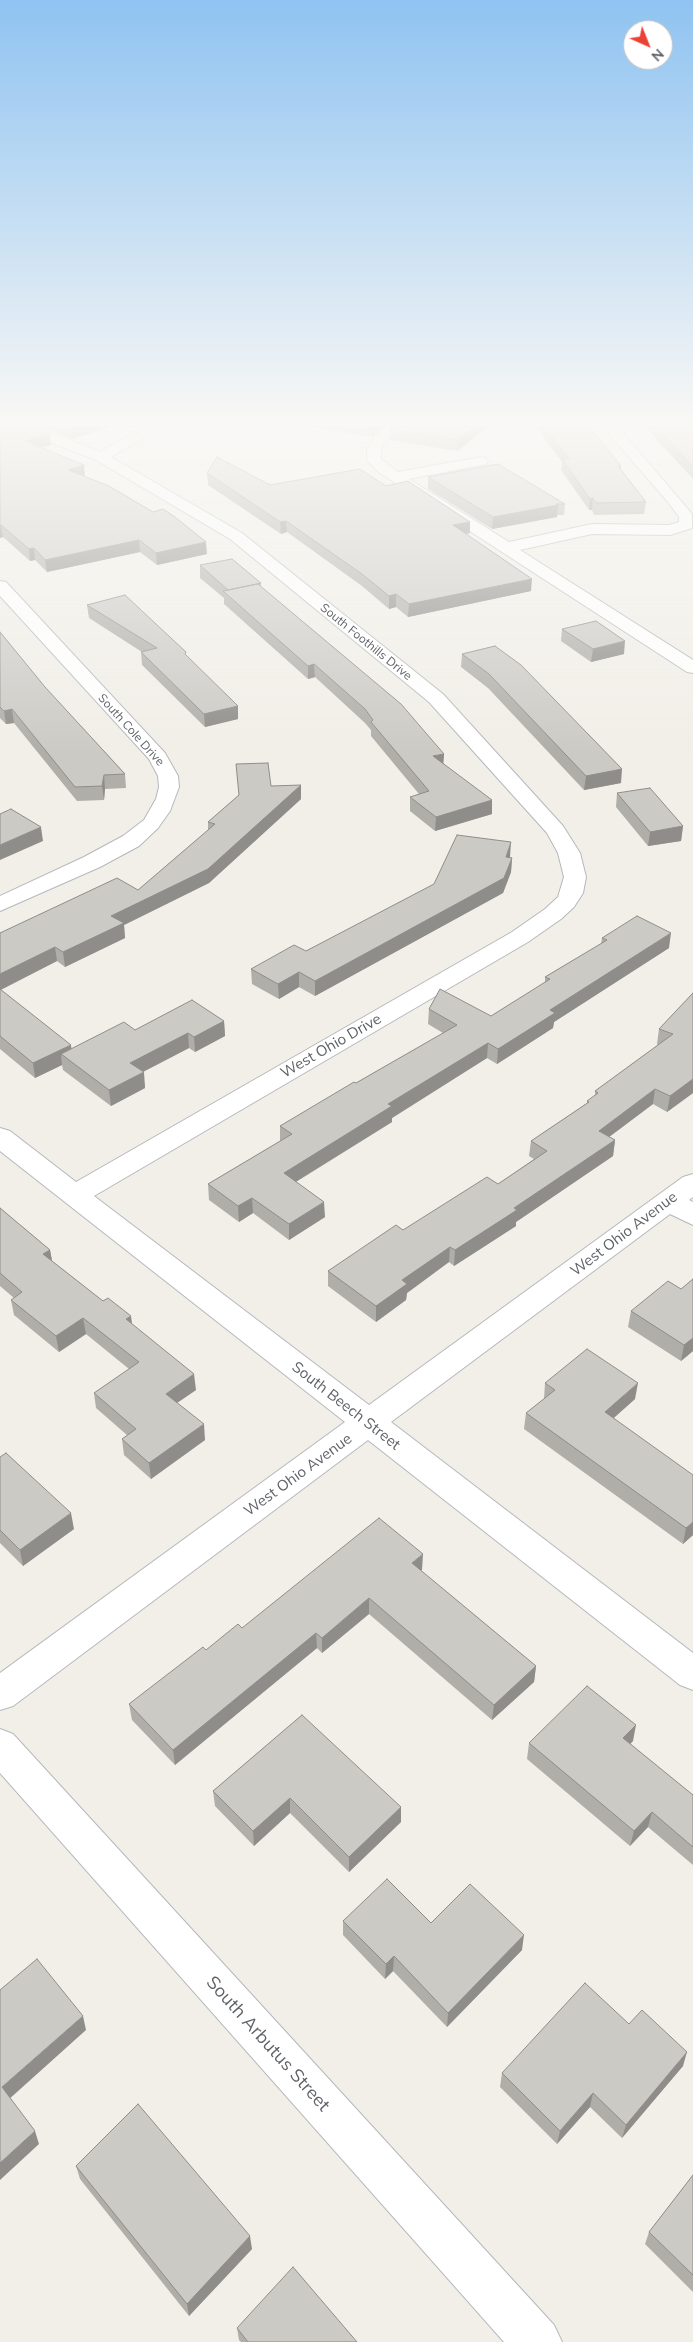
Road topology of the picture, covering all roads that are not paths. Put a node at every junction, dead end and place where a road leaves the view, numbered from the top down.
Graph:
1 (235, 535) edge
2 (485, 535) edge
3 (563, 535) edge
4 (505, 548) junction
5 (0, 586) edge
6 (693, 668) edge
7 (575, 884) joint
8 (0, 904) edge
9 (0, 1137) edge
10 (74, 1195) junction
11 (685, 1200) edge
12 (368, 1424) junction
13 (693, 1674) edge
14 (0, 1694) edge
15 (0, 1746) edge
16 (537, 2342) edge

1 - 7 street, South Foothills Drive
2 - 4 street
3 - 4 street
4 - 6 street
5 - 8 street, South Cole Drive
7 - 10 street, West Ohio Drive
9 - 10 street, South Beech Street
10 - 12 street, South Beech Street
11 - 12 street, West Ohio Avenue
12 - 13 street, South Beech Street
12 - 14 street, West Ohio Avenue
15 - 16 street, South Arbutus Street

